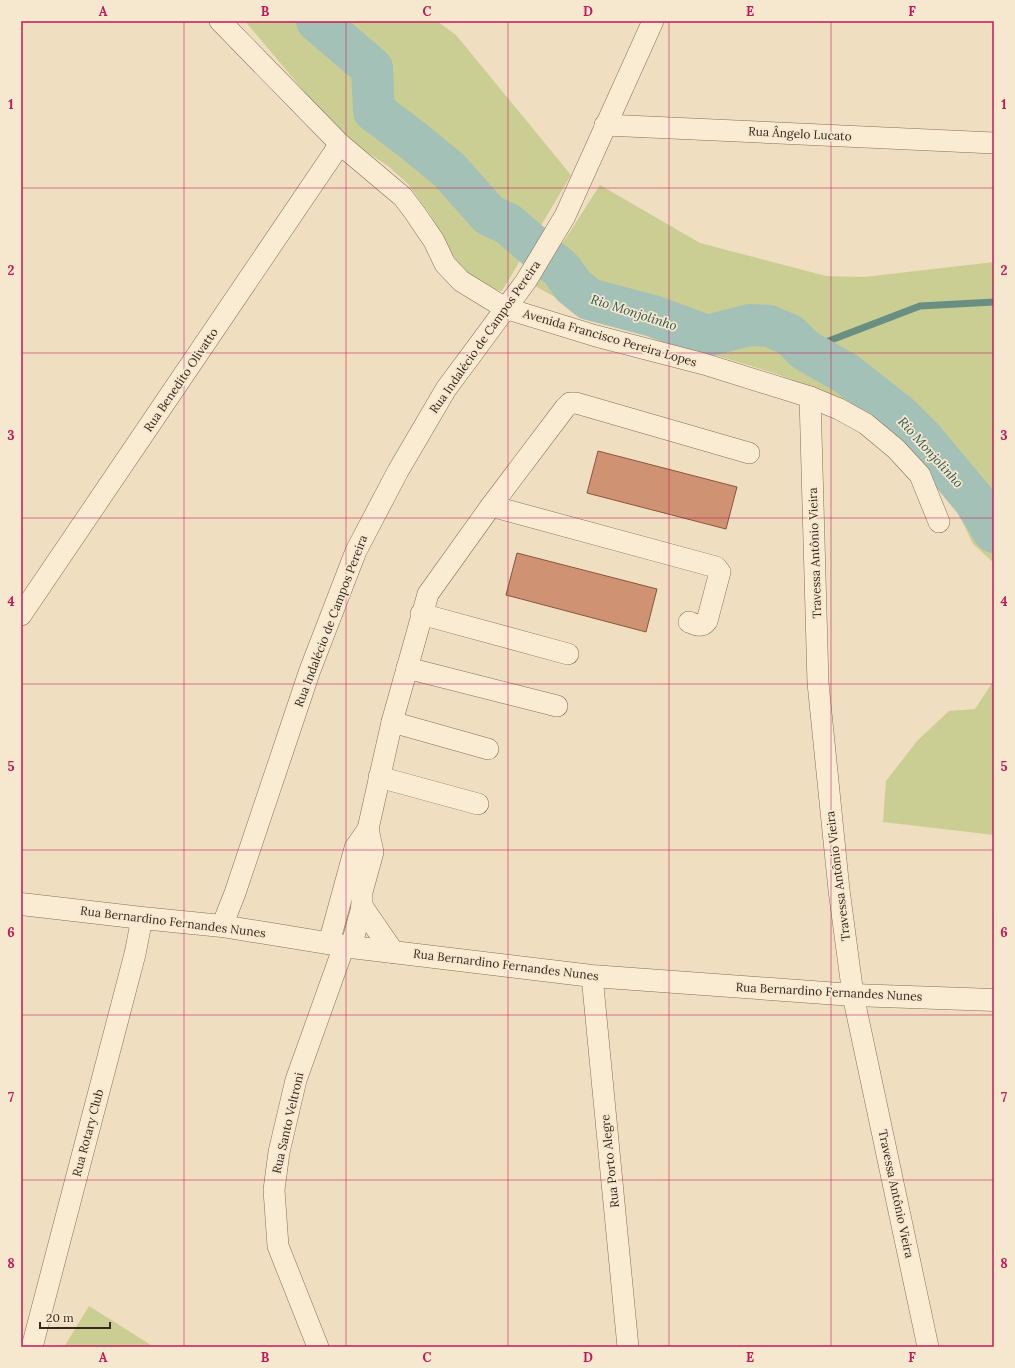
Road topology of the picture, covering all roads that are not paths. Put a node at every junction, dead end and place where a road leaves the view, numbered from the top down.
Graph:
1 (220, 21) edge
2 (653, 21) edge
3 (605, 125) junction
4 (994, 143) edge
5 (340, 144) junction
6 (505, 308) junction
7 (810, 397) junction
8 (749, 453) dead end
9 (491, 506) junction
10 (939, 522) dead end
11 (421, 614) junction
12 (21, 615) edge
13 (689, 622) dead end
14 (568, 654) dead end
15 (407, 668) junction
16 (556, 706) dead end
17 (392, 722) junction
18 (488, 749) dead end
19 (379, 777) junction
20 (478, 804) dead end
21 (368, 829) junction
22 (21, 904) edge
23 (362, 907) junction
24 (142, 918) junction
25 (222, 926) junction
26 (341, 945) junction
27 (393, 952) junction
28 (592, 976) junction
29 (853, 995) junction
30 (994, 1000) edge
31 (32, 1347) edge
32 (318, 1347) edge
33 (628, 1347) edge
34 (928, 1347) edge

1 - 5 street, Avenida Francisco Pereira Lopes
2 - 3 street, Rua Indalécio de Campos Pereira
3 - 4 street, Rua Ângelo Lucato
3 - 6 street, Rua Indalécio de Campos Pereira
5 - 6 street, Avenida Francisco Pereira Lopes
5 - 12 street, Rua Benedito Olivatto
6 - 7 street, Avenida Francisco Pereira Lopes
6 - 25 street, Rua Indalécio de Campos Pereira
7 - 10 street, Avenida Francisco Pereira Lopes
7 - 29 street, Travessa Antônio Vieira
8 - 9 street
9 - 11 street
9 - 13 street
11 - 14 street
11 - 15 street
15 - 16 street
15 - 17 street
17 - 18 street
17 - 19 street
19 - 20 street
19 - 21 street
21 - 23 street
21 - 26 street
22 - 24 street, Rua Bernardino Fernandes Nunes
23 - 26 street
23 - 27 street
24 - 25 street, Rua Bernardino Fernandes Nunes
24 - 31 street, Rua Rotary Club
25 - 26 street, Rua Bernardino Fernandes Nunes
26 - 27 street, Rua Bernardino Fernandes Nunes
26 - 32 street, Rua Santo Veltroni
27 - 28 street, Rua Bernardino Fernandes Nunes
28 - 29 street, Rua Bernardino Fernandes Nunes
28 - 33 street, Rua Porto Alegre
29 - 30 street, Rua Bernardino Fernandes Nunes
29 - 34 street, Travessa Antônio Vieira

